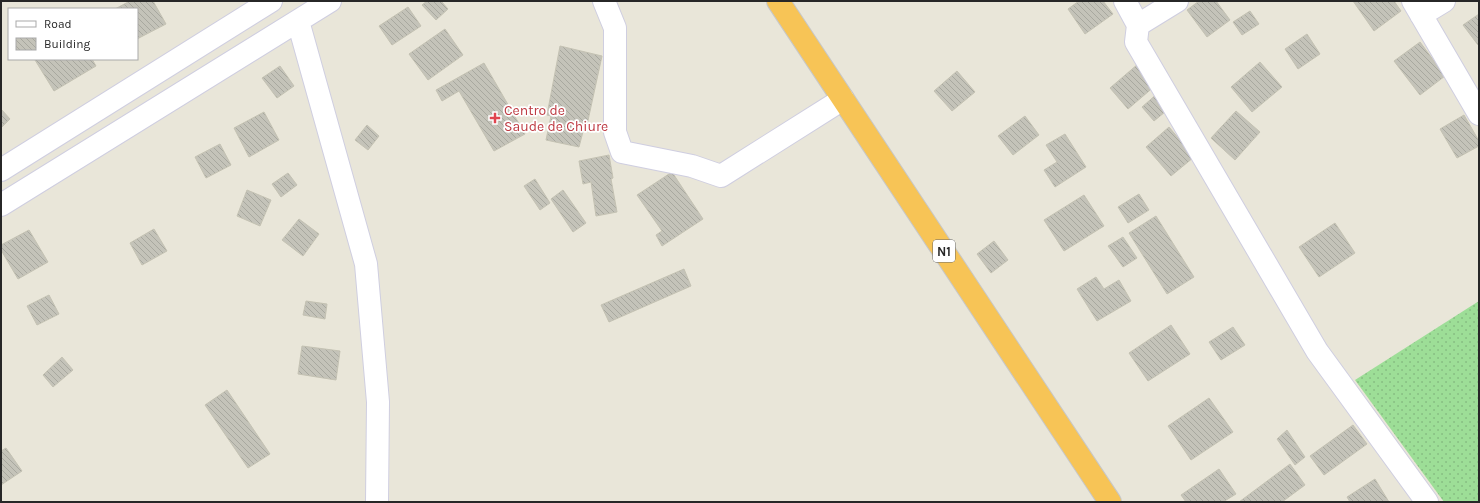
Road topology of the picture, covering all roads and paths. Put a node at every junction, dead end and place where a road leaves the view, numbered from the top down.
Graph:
1 (271, 1) edge
2 (330, 1) edge
3 (604, 1) edge
4 (778, 1) edge
5 (1125, 1) edge
6 (1177, 1) edge
7 (1444, 1) edge
8 (1417, 8) edge
9 (298, 21) junction
10 (1138, 25) junction
11 (843, 99) junction
12 (1479, 114) edge
13 (1, 170) edge
14 (1, 205) edge
15 (377, 502) edge
16 (1110, 502) edge
17 (1427, 502) edge

1 - 13 street
2 - 9 street
3 - 11 street
4 - 11 highway, N1
5 - 10 street
6 - 10 street
7 - 8 street
8 - 12 street
9 - 14 street
9 - 15 street
10 - 17 street
11 - 16 highway, N1

